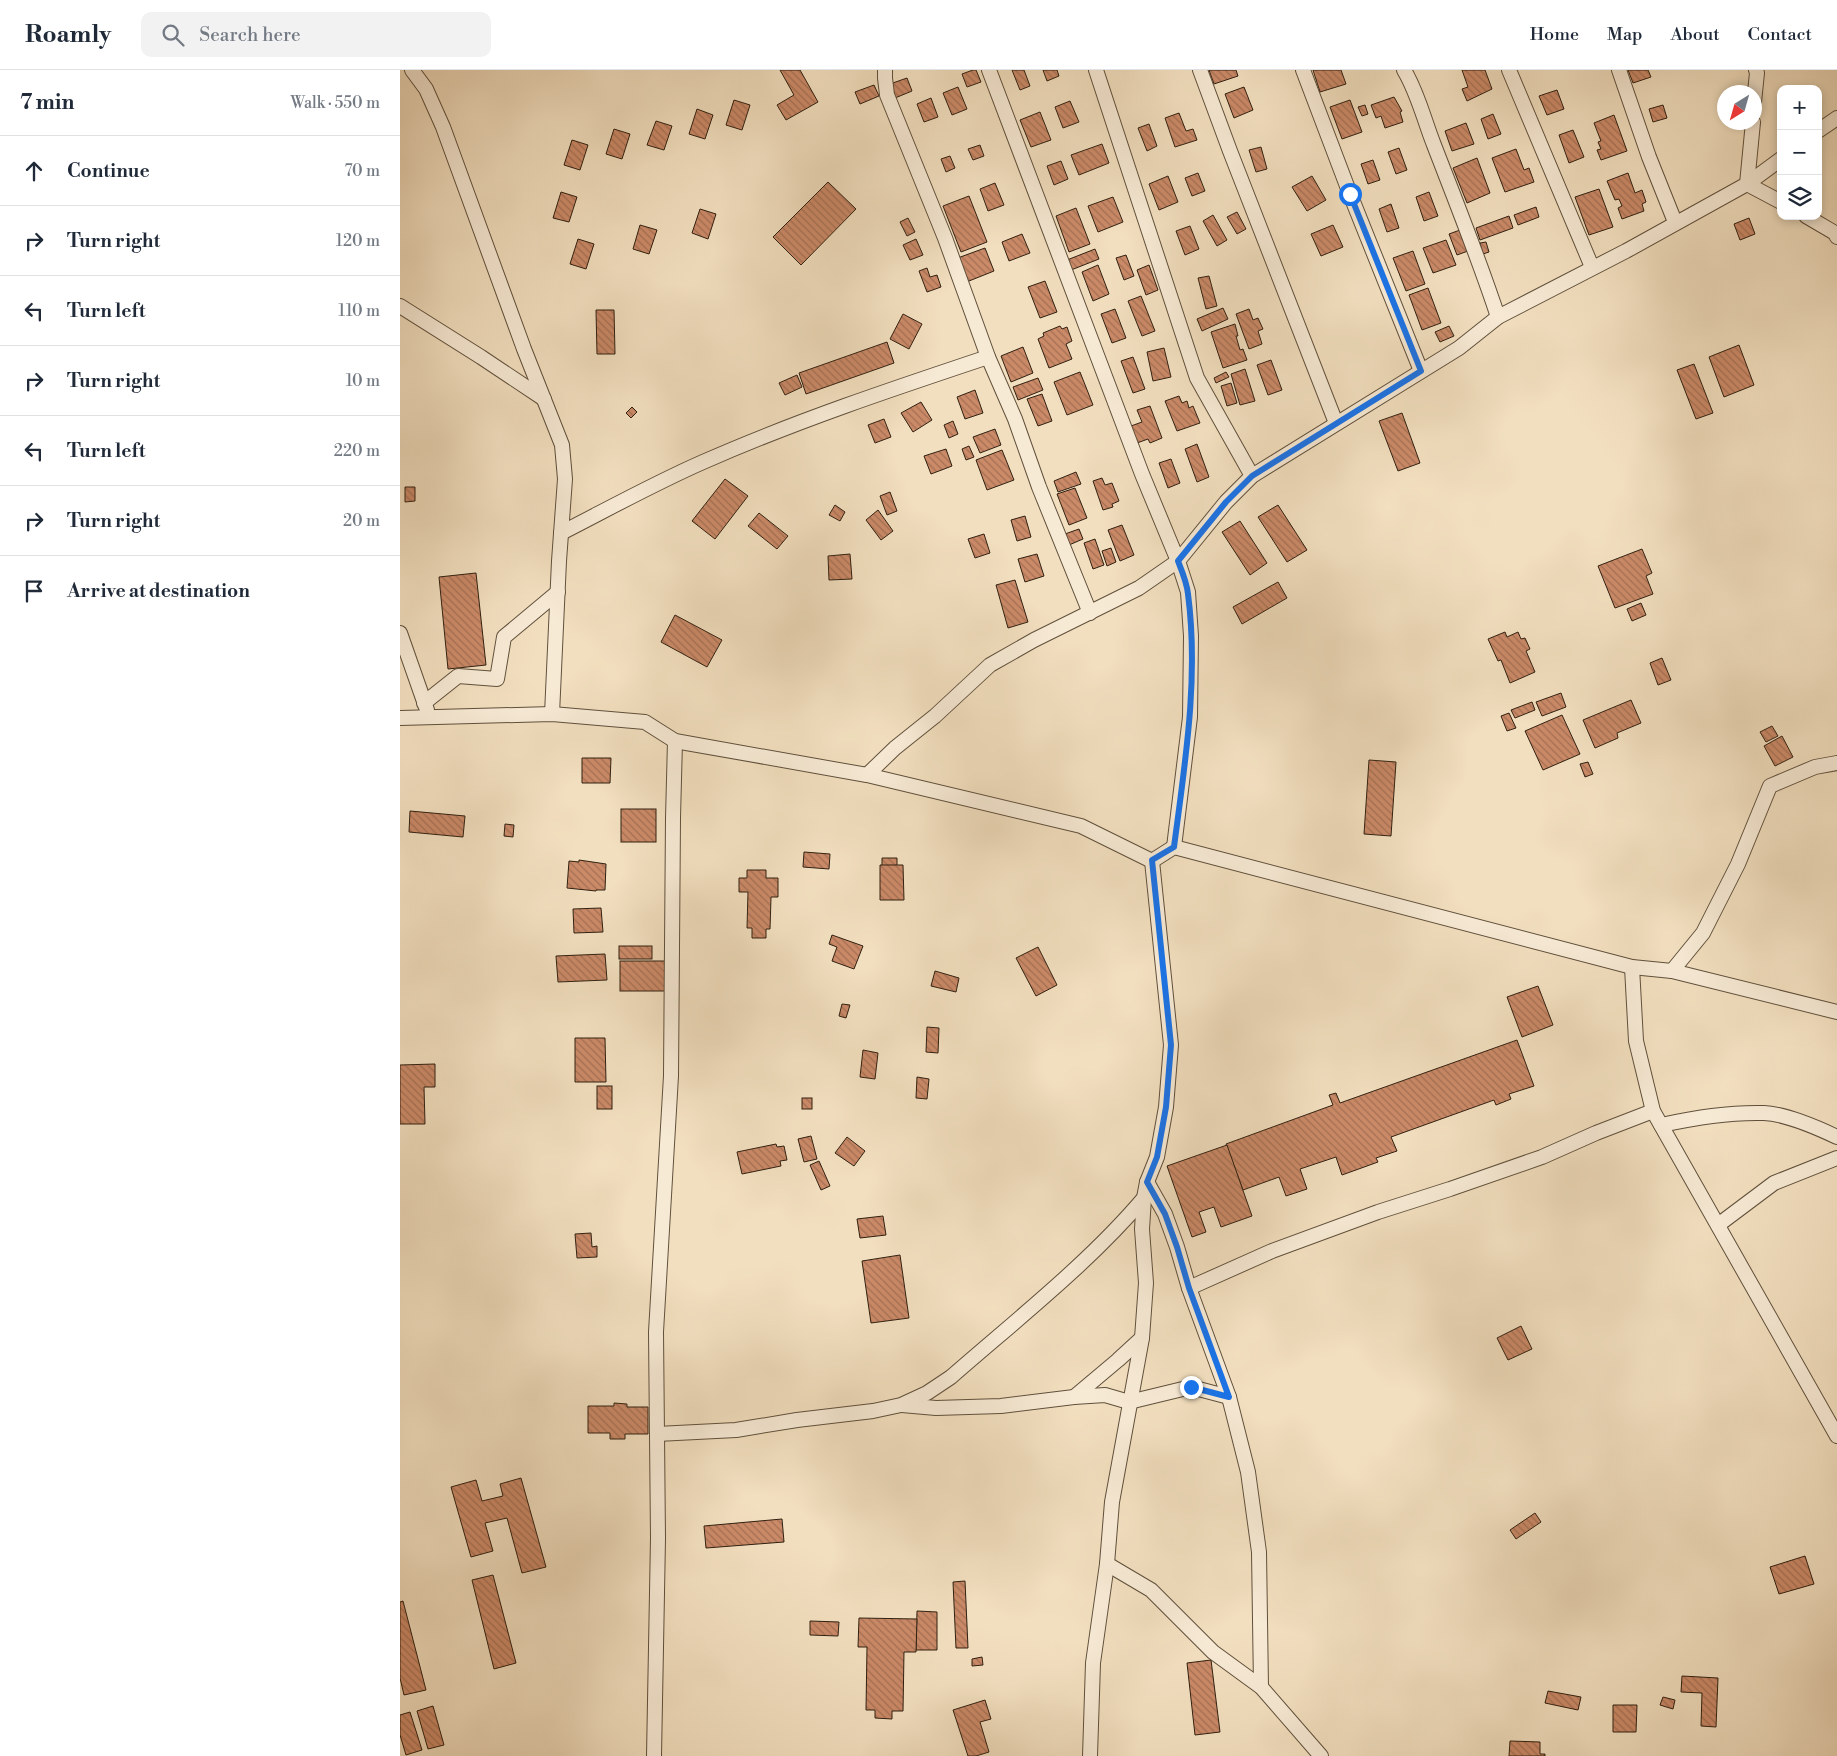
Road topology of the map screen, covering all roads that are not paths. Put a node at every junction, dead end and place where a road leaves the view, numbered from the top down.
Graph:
1 (412, 70) edge
2 (885, 70) edge
3 (989, 70) edge
4 (1096, 70) edge
5 (1200, 70) edge
6 (1303, 70) edge
7 (1404, 70) edge
8 (1509, 70) edge
9 (1619, 70) edge
10 (1756, 70) edge
11 (1756, 85) edge
12 (1837, 118) edge
13 (1752, 130) edge
14 (1819, 130) edge
15 (1777, 162) edge
16 (1747, 184) junction
17 (1777, 200) edge
18 (1813, 220) edge
19 (1675, 222) junction
20 (1837, 237) edge
21 (1592, 267) junction
22 (400, 306) edge
23 (1498, 317) junction
24 (988, 357) junction
25 (1421, 371) junction
26 (544, 400) junction
27 (1336, 423) junction
28 (1252, 476) junction
29 (561, 533) junction
30 (1178, 561) junction
31 (558, 592) junction
32 (1090, 613) junction
33 (400, 633) edge
34 (424, 703) junction
35 (552, 714) junction
36 (430, 717) junction
37 (400, 718) edge
38 (675, 741) junction
39 (1837, 763) edge
40 (867, 775) junction
41 (1174, 847) junction
42 (1152, 860) junction
43 (1632, 967) junction
44 (1672, 971) junction
45 (1837, 1012) edge
46 (1653, 1111) junction
47 (1661, 1125) junction
48 (1837, 1137) edge
49 (1837, 1158) edge
50 (1147, 1182) junction
51 (1144, 1198) junction
52 (1718, 1225) junction
53 (1189, 1288) junction
54 (1142, 1338) junction
55 (1074, 1397) junction
56 (1229, 1397) junction
57 (1129, 1402) junction
58 (901, 1405) junction
59 (656, 1434) junction
60 (1837, 1436) edge
61 (1107, 1564) junction
62 (1261, 1687) junction
63 (654, 1756) edge
64 (1090, 1756) edge
65 (1321, 1756) edge

1 - 26 street
2 - 24 street
3 - 30 street
4 - 28 street
5 - 27 street
6 - 25 street
7 - 23 street
8 - 21 street
9 - 19 street
10 - 11 street
12 - 14 street
13 - 16 street
15 - 16 street
16 - 17 street
16 - 19 street
18 - 20 street
19 - 21 street
21 - 23 street
22 - 26 street
23 - 25 street
24 - 29 street
24 - 32 street
25 - 27 street
26 - 29 street
27 - 28 street
28 - 30 street
29 - 31 street
30 - 32 street
30 - 41 street
31 - 34 street
31 - 35 street
32 - 40 street
33 - 34 street
34 - 36 street
35 - 36 street
35 - 38 street
36 - 37 street
38 - 40 street
38 - 59 street
39 - 44 street
40 - 42 street
41 - 42 street
41 - 43 street
42 - 50 street
43 - 44 street
43 - 46 street
44 - 45 street
46 - 47 street
46 - 53 street
47 - 48 street
47 - 52 street
49 - 52 street
50 - 51 street
50 - 53 street
51 - 54 street
51 - 58 street
52 - 60 street
53 - 56 street
54 - 55 street
54 - 57 street
55 - 57 street
55 - 58 street
56 - 57 street
56 - 62 street
57 - 61 street
58 - 59 street
59 - 63 street
61 - 62 street
61 - 64 street
62 - 65 street

